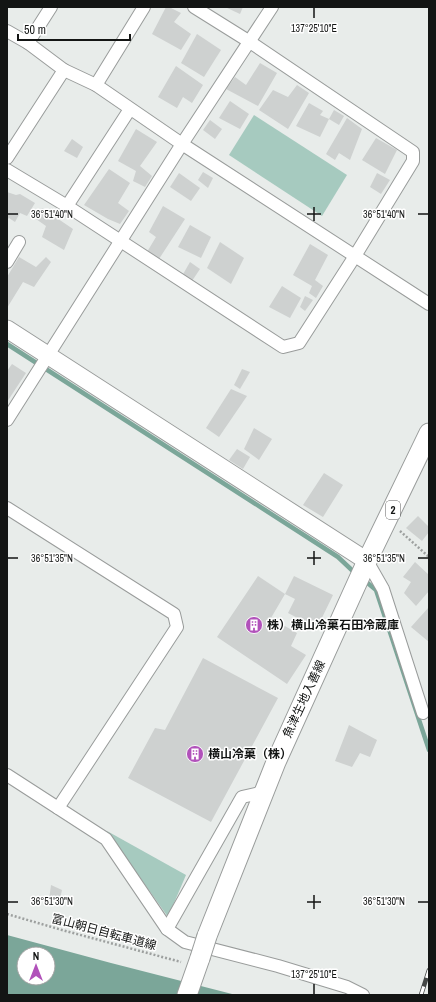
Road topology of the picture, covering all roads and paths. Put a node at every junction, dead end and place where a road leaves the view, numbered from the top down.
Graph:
1 (51, 7) edge
2 (144, 7) edge
3 (194, 7) edge
4 (272, 7) edge
5 (7, 31) edge
6 (250, 42) junction
7 (28, 44) junction
8 (64, 70) junction
9 (96, 85) junction
10 (130, 109) junction
11 (182, 144) junction
12 (7, 158) edge
13 (7, 170) edge
14 (67, 206) junction
15 (121, 241) junction
16 (19, 242) dead end
17 (355, 256) junction
18 (7, 262) edge
19 (429, 304) edge
20 (7, 329) edge
21 (47, 355) junction
22 (7, 420) edge
23 (429, 433) edge
24 (7, 508) edge
25 (388, 520) junction
26 (429, 557) edge
27 (367, 561) junction
28 (423, 713) dead end
29 (7, 775) edge
30 (264, 792) junction
31 (58, 808) junction
32 (7, 914) edge
33 (168, 930) junction
34 (197, 966) junction
35 (187, 995) edge
36 (363, 995) edge

1 - 7 street
2 - 9 street
3 - 6 street
4 - 6 street
5 - 7 street
6 - 11 street
6 - 17 street
7 - 8 street
8 - 9 street
8 - 12 street
9 - 10 street
10 - 11 street
10 - 14 street
11 - 15 street
11 - 17 street
13 - 14 street
14 - 15 street
15 - 17 street
15 - 21 street
16 - 18 street
17 - 19 street
20 - 21 street
21 - 22 street
21 - 27 street
23 - 25 main road, 魚津生地入善線 / 2
24 - 31 street
25 - 26 path
25 - 27 main road, 魚津生地入善線 / 2
27 - 28 street
27 - 30 main road, 魚津生地入善線 / 2
29 - 31 street
30 - 33 street
30 - 34 main road, 魚津生地入善線 / 2, bridge
31 - 33 street
32 - 34 path, 富山朝日自転車道線
33 - 36 street
34 - 35 main road, 魚津生地入善線 / 2

